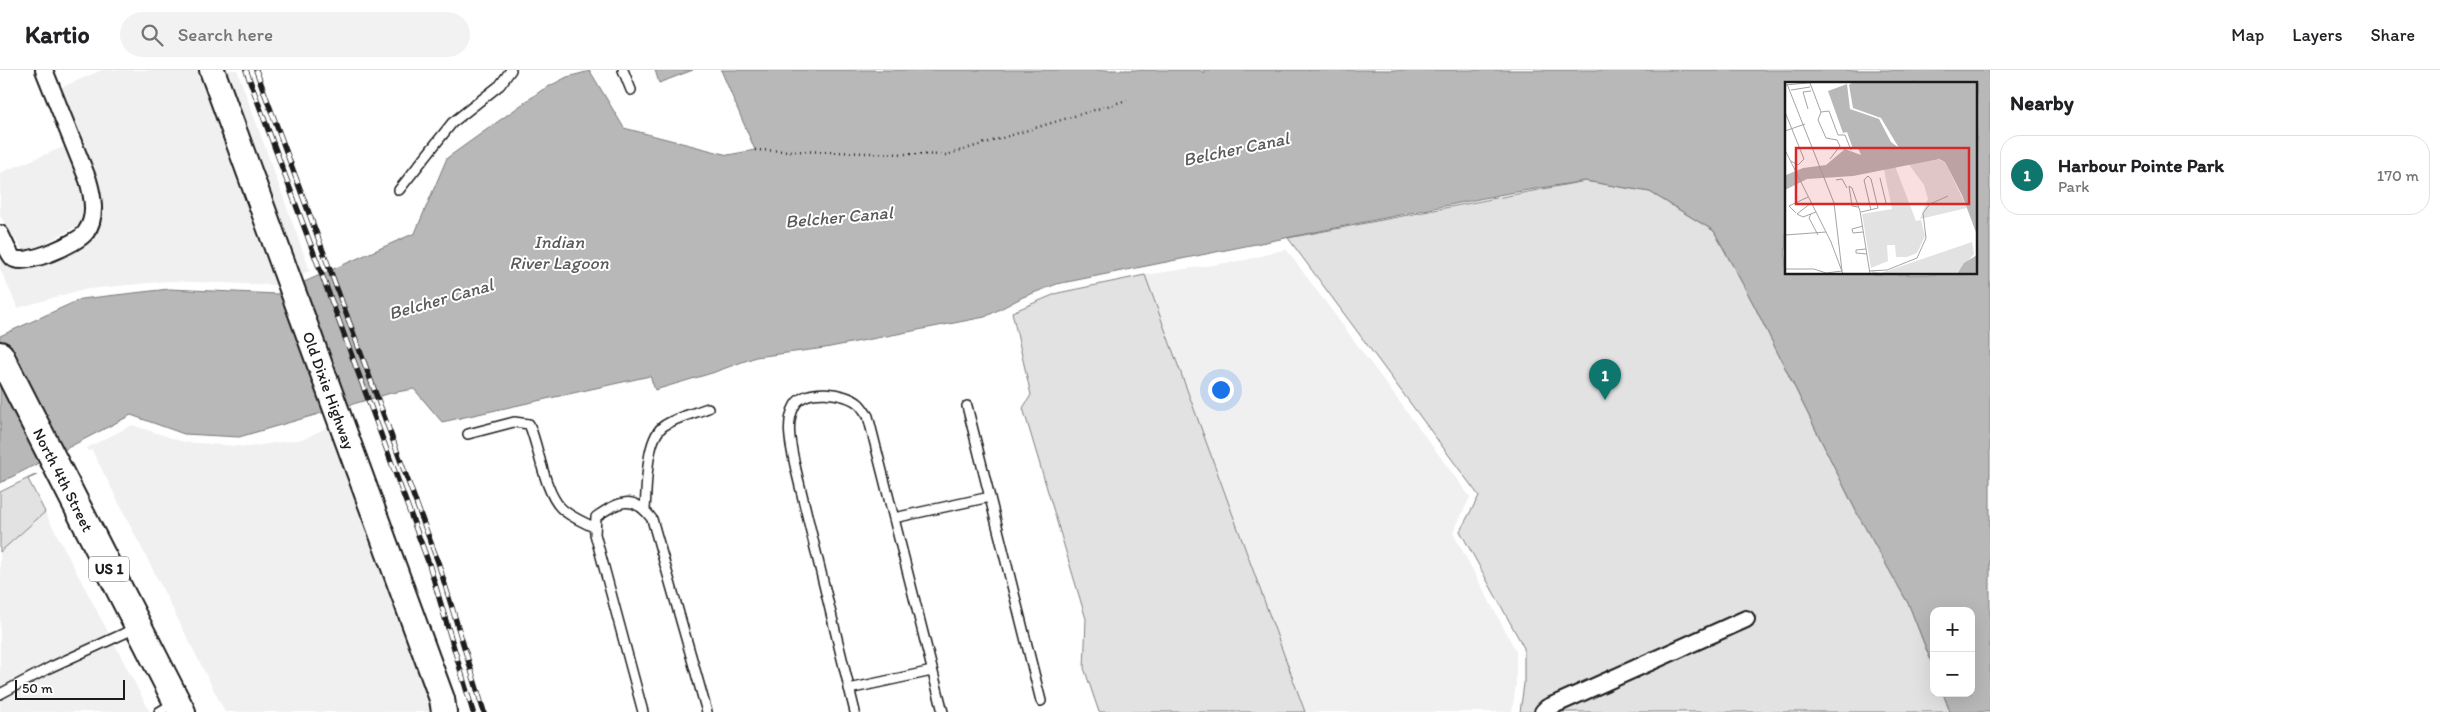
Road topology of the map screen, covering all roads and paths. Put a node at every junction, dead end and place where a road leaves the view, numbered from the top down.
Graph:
1 (44, 70) edge
2 (212, 70) edge
3 (511, 70) edge
4 (623, 70) edge
5 (631, 90) dead end
6 (1127, 100) dead end
7 (755, 150) dead end
8 (399, 190) dead end
9 (0, 234) edge
10 (0, 355) edge
11 (967, 406) dead end
12 (708, 408) dead end
13 (468, 434) dead end
14 (990, 497) junction
15 (645, 509) junction
16 (894, 518) junction
17 (595, 528) junction
18 (1746, 619) dead end
19 (139, 626) junction
20 (932, 671) junction
21 (849, 689) junction
22 (0, 694) edge
23 (1041, 701) dead end
24 (173, 709) edge
25 (444, 712) edge
26 (643, 712) edge
27 (707, 712) edge
28 (854, 712) edge
29 (943, 712) edge
30 (1543, 712) edge

1 - 9 street
2 - 25 street, Old Dixie Highway
3 - 8 lane
4 - 5 lane
6 - 7 path
10 - 19 main road, North 4th Street / US 1
11 - 14 lane
12 - 15 lane
13 - 17 lane
14 - 16 lane
14 - 23 lane
15 - 17 lane
15 - 27 lane
16 - 20 lane
16 - 21 lane
17 - 26 lane
18 - 30 street
19 - 22 lane
19 - 24 main road, North 4th Street / US 1
20 - 21 lane
20 - 29 lane
21 - 28 lane

